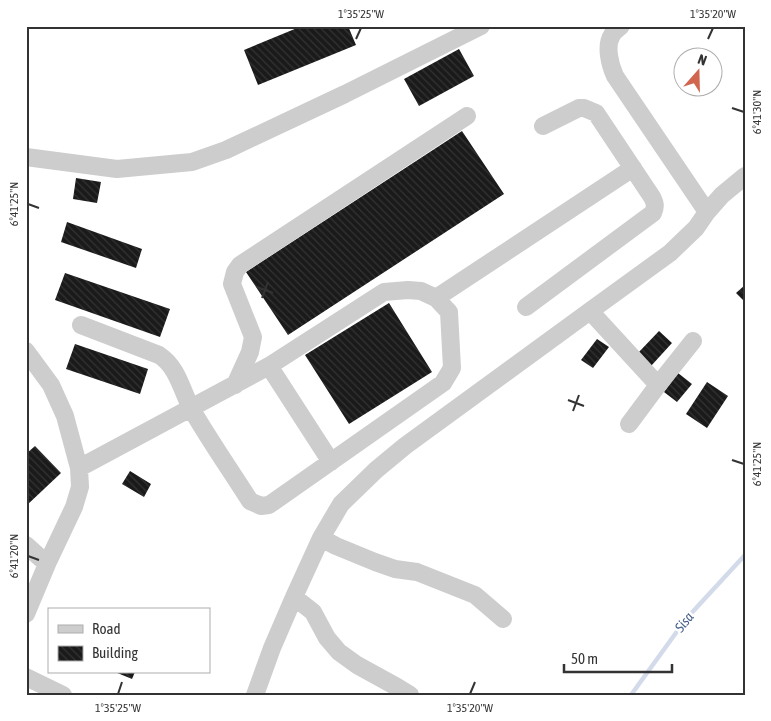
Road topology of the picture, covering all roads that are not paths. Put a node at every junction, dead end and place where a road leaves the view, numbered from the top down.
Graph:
1 (482, 26) edge
2 (621, 26) edge
3 (467, 116) dead end
4 (543, 126) dead end
5 (26, 157) edge
6 (633, 168) junction
7 (744, 177) edge
8 (707, 212) junction
9 (436, 298) junction
10 (526, 307) dead end
11 (590, 311) junction
12 (81, 325) dead end
13 (693, 341) dead end
14 (26, 351) edge
15 (269, 366) junction
16 (235, 385) junction
17 (658, 385) junction
18 (192, 409) junction
19 (628, 424) dead end
20 (331, 462) junction
21 (79, 468) junction
22 (321, 538) junction
23 (26, 545) edge
24 (47, 564) junction
25 (294, 597) junction
26 (26, 614) edge
27 (503, 619) dead end
28 (26, 677) edge
29 (63, 695) edge
30 (255, 695) edge
31 (410, 695) edge

1 - 5 street
2 - 8 street
3 - 16 street
4 - 6 street
6 - 9 street
6 - 10 street
7 - 8 street
8 - 11 street
9 - 15 street
9 - 20 street
11 - 17 street
11 - 22 street
12 - 18 street
13 - 17 street
14 - 21 street
15 - 16 street
15 - 20 street
16 - 18 street
17 - 19 street
18 - 20 street
18 - 21 street
21 - 24 street
22 - 25 street
22 - 27 street
23 - 24 street
24 - 26 street
25 - 30 street
25 - 31 street
28 - 29 street

